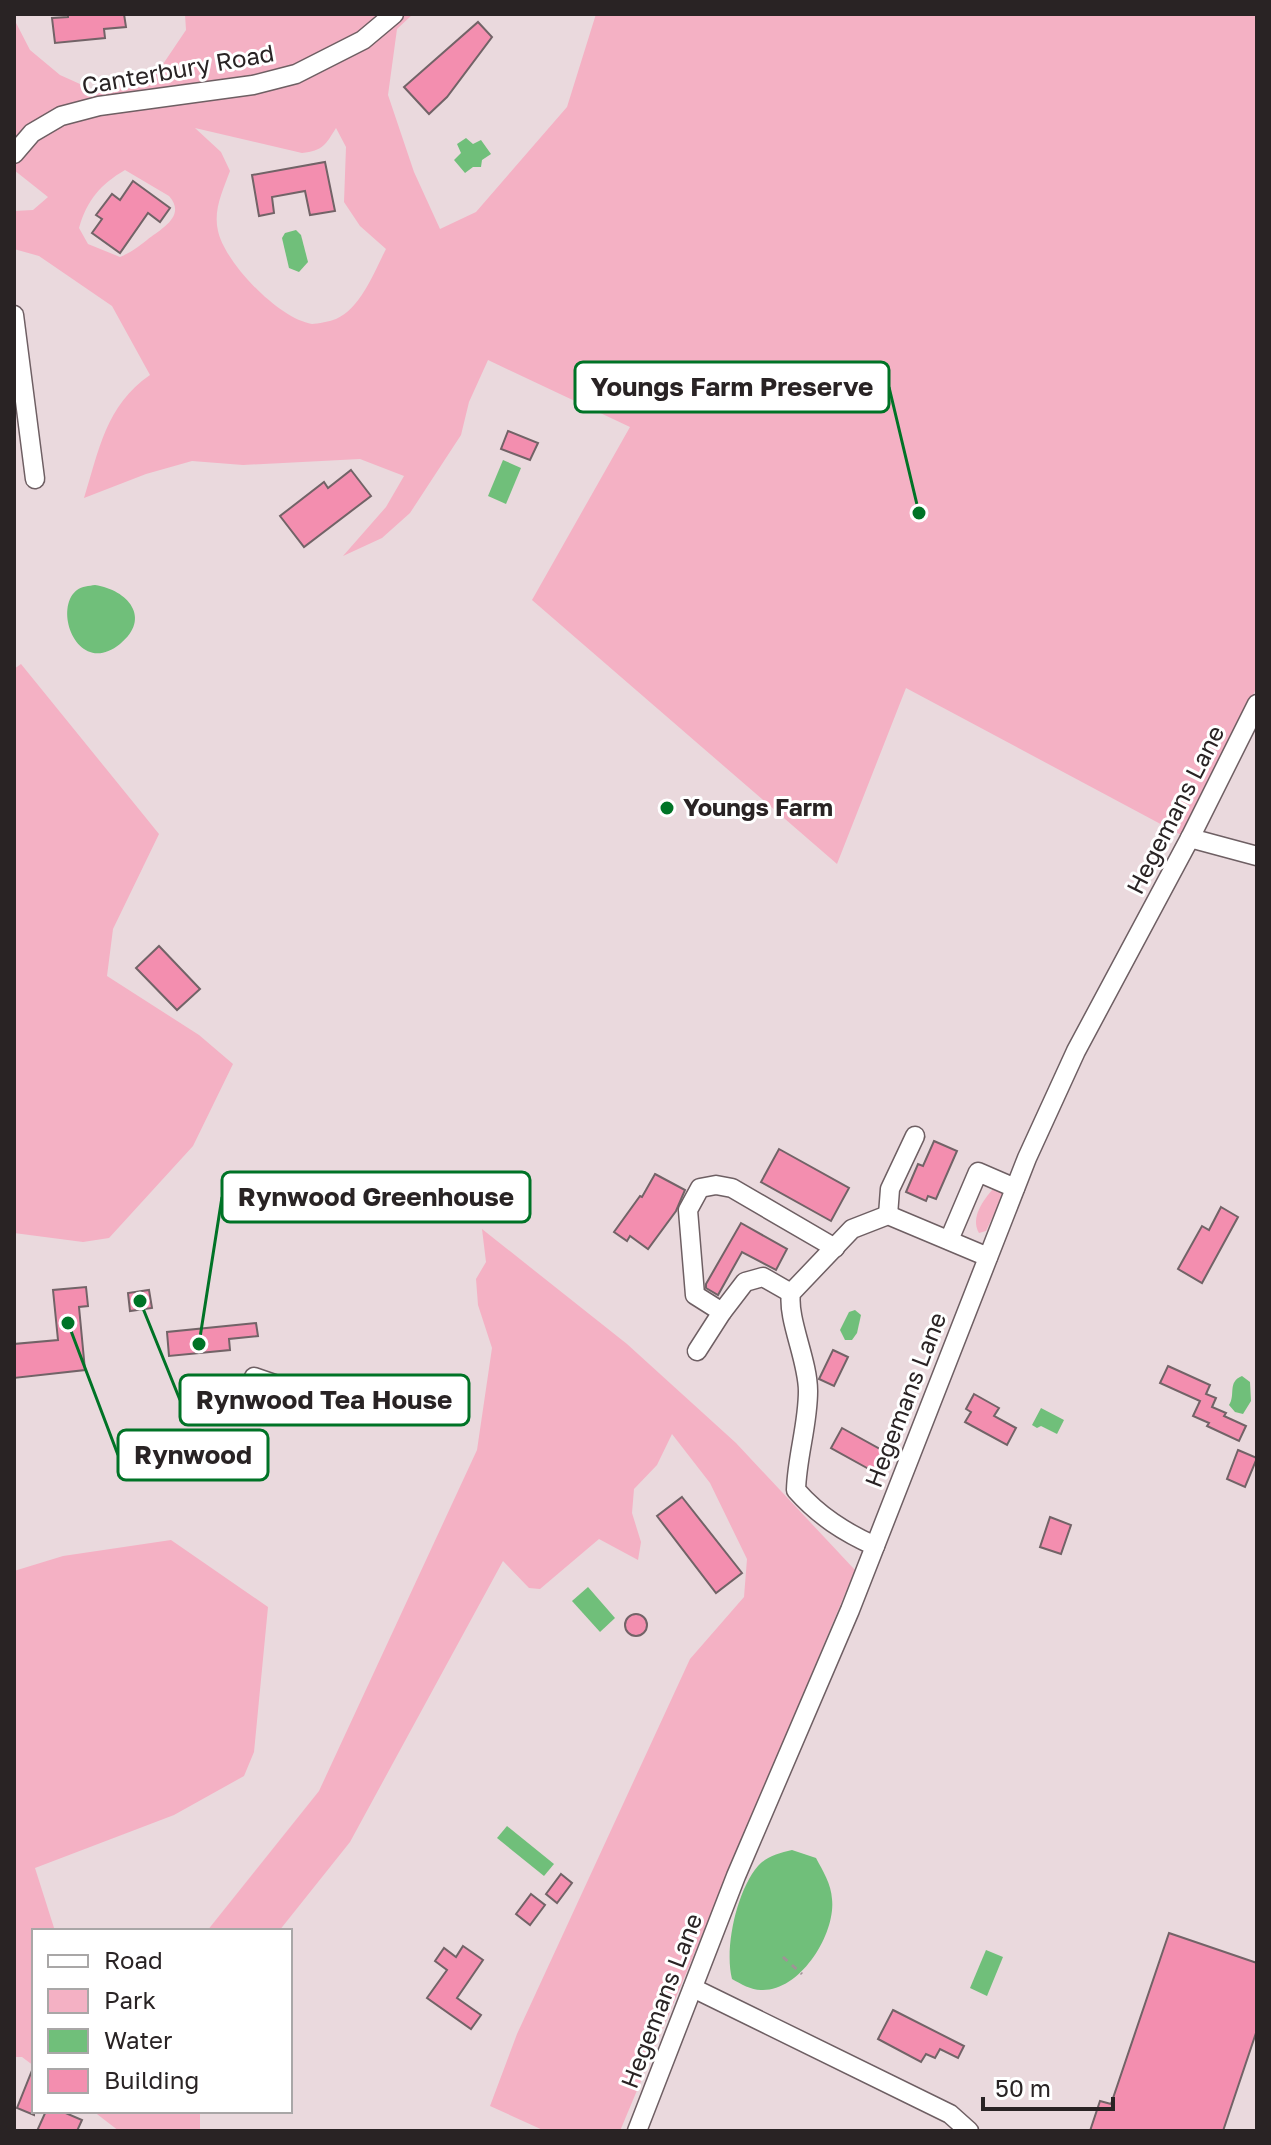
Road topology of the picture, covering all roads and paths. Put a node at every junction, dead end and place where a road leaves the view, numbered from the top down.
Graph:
1 (394, 14) edge
2 (14, 154) edge
3 (14, 315) edge
4 (35, 479) dead end
5 (1257, 704) edge
6 (1190, 838) junction
7 (1257, 856) edge
8 (915, 1136) dead end
9 (1015, 1188) junction
10 (888, 1215) junction
11 (949, 1240) junction
12 (835, 1248) junction
13 (988, 1257) junction
14 (791, 1293) junction
15 (722, 1312) junction
16 (697, 1351) dead end
17 (254, 1377) dead end
18 (314, 1386) dead end
19 (875, 1546) junction
20 (783, 1957) dead end
21 (802, 1974) dead end
22 (693, 1988) junction
23 (637, 2131) edge
24 (969, 2131) edge

1 - 2 street, Canterbury Road
3 - 4 street
5 - 6 street, Hegemans Lane
6 - 7 street
6 - 9 street, Hegemans Lane
8 - 10 street
9 - 11 street
9 - 13 street, Hegemans Lane
10 - 11 street
10 - 12 street
11 - 13 street
12 - 14 street
12 - 15 street
13 - 19 street, Hegemans Lane
14 - 15 street
14 - 19 street
15 - 16 street
17 - 18 street
19 - 22 street, Hegemans Lane
20 - 21 path
22 - 23 street, Hegemans Lane
22 - 24 street

